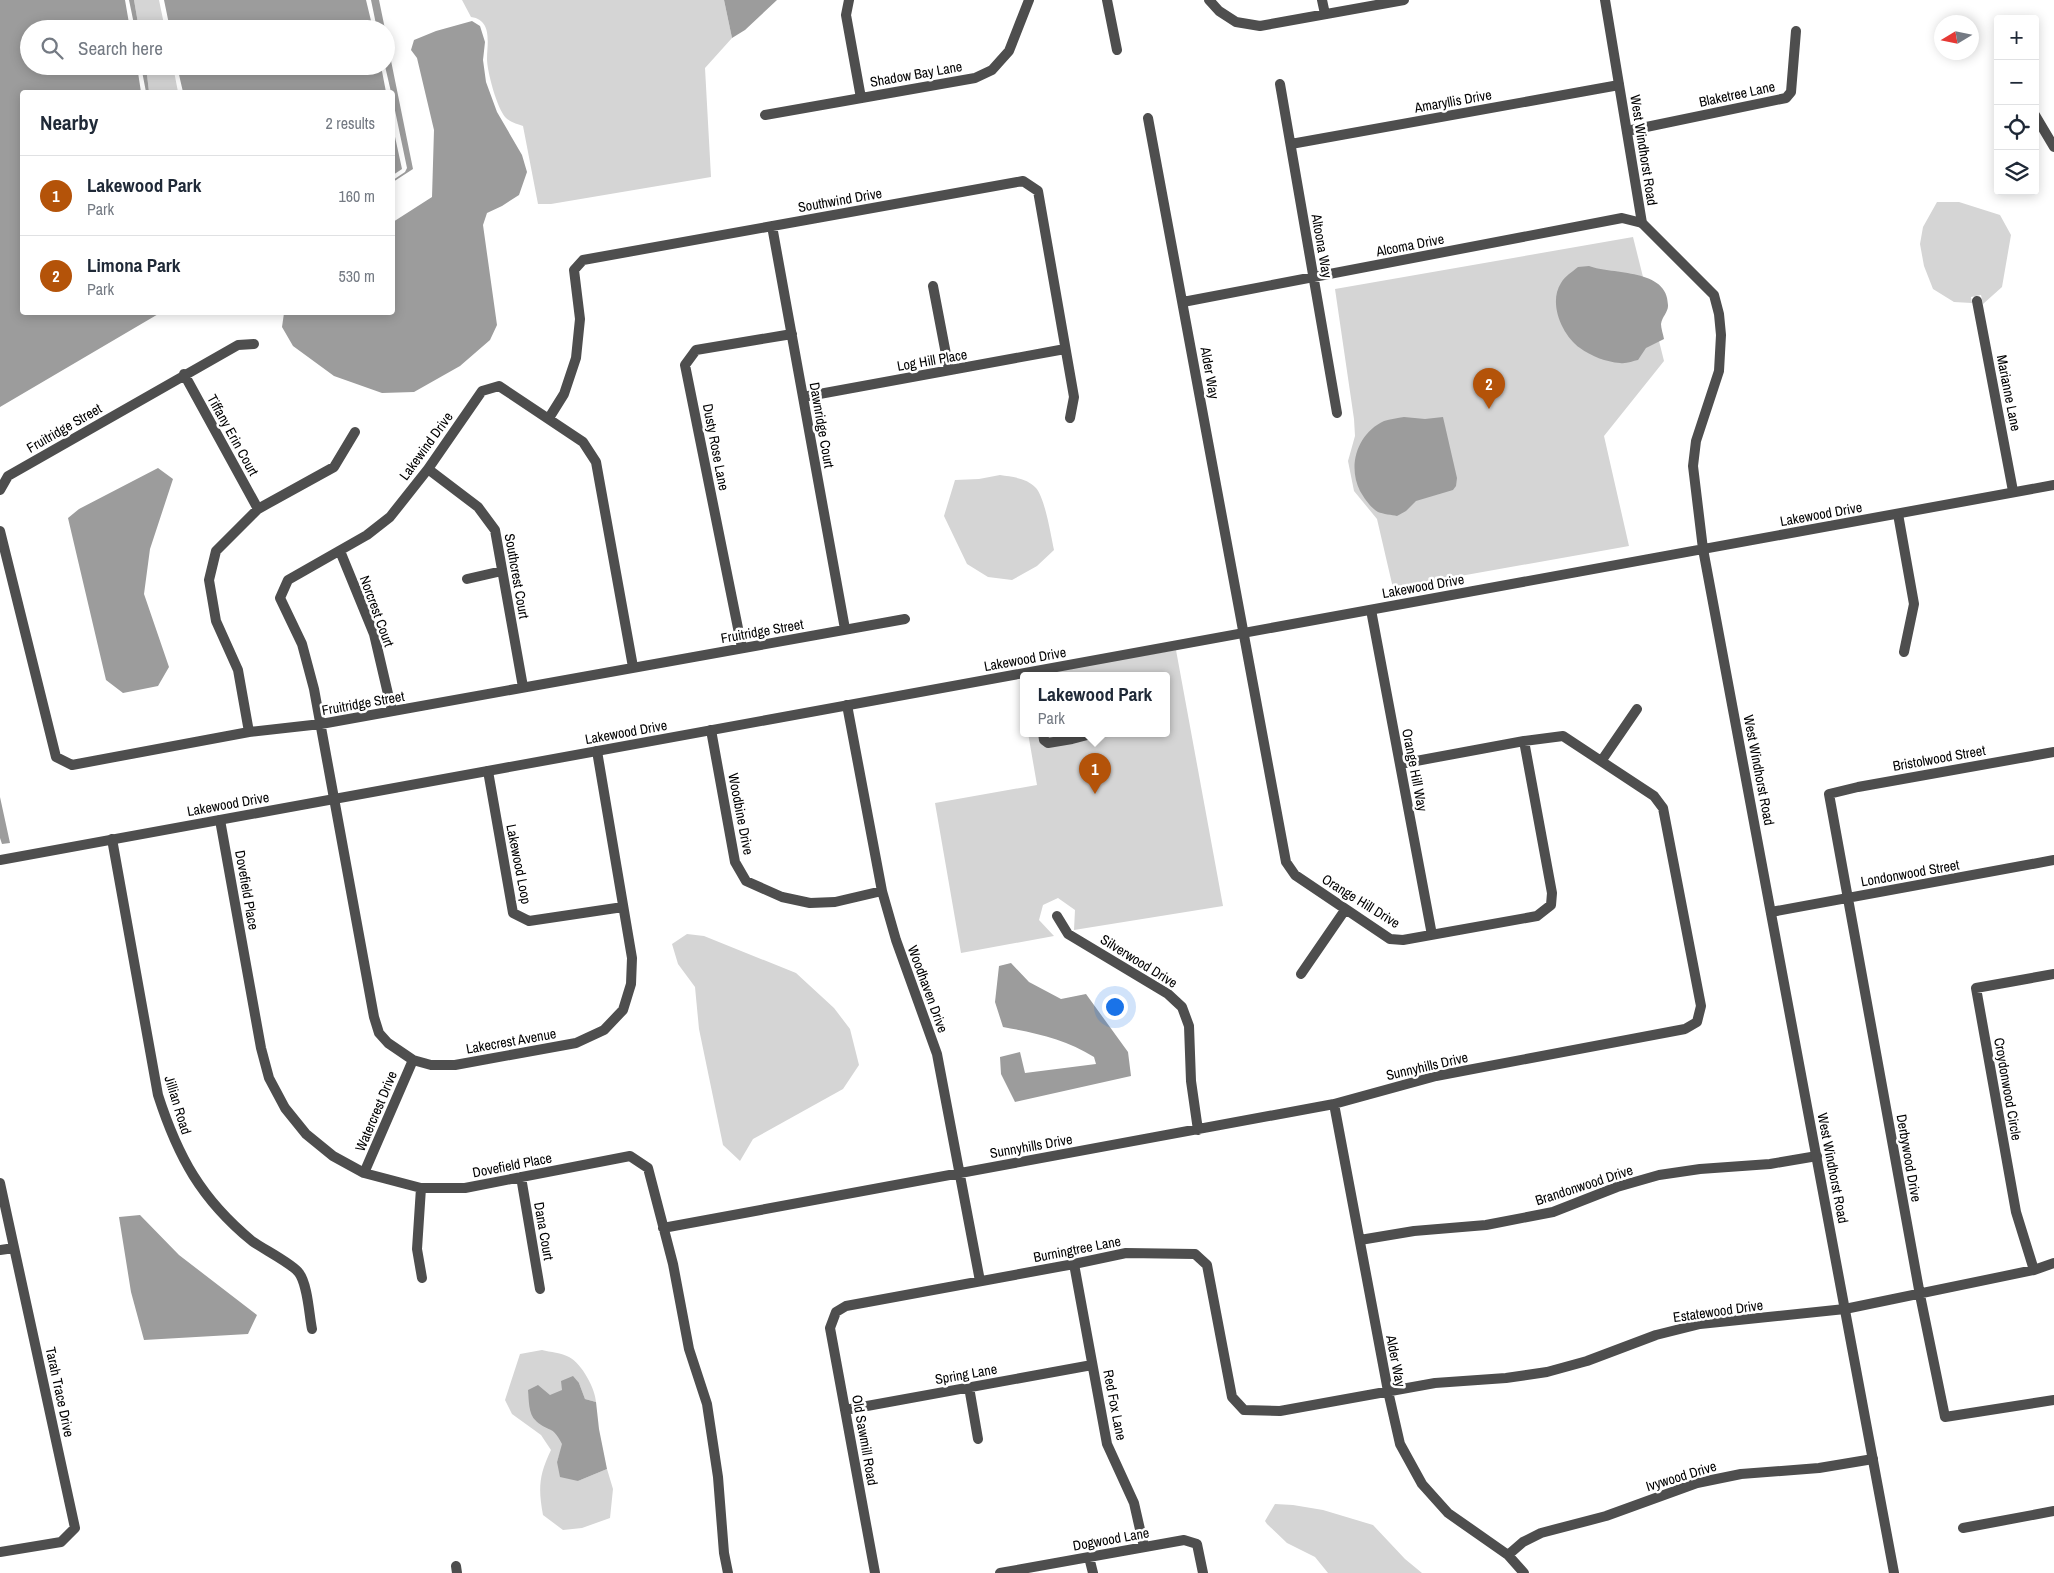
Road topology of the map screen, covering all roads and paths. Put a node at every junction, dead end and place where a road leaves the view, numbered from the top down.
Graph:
1 (849, 0) edge
2 (1029, 0) edge
3 (1107, 0) edge
4 (1209, 0) edge
5 (1322, 0) edge
6 (1404, 0) edge
7 (1605, 0) edge
8 (1324, 14) junction
9 (1796, 31) dead end
10 (1117, 50) dead end
11 (1280, 84) dead end
12 (1619, 85) junction
13 (861, 98) junction
14 (765, 115) dead end
15 (1148, 118) dead end
16 (2039, 122) edge
17 (1627, 131) junction
18 (1291, 144) junction
19 (2054, 147) edge
20 (1642, 223) junction
21 (772, 226) junction
22 (1314, 277) junction
23 (933, 286) dead end
24 (1977, 301) dead end
25 (1183, 302) junction
26 (792, 334) junction
27 (254, 344) dead end
28 (1065, 349) junction
29 (948, 370) junction
30 (184, 374) junction
31 (803, 397) junction
32 (1337, 413) dead end
33 (549, 418) junction
34 (1070, 418) dead end
35 (355, 432) dead end
36 (428, 469) junction
37 (2054, 485) edge
38 (0, 490) edge
39 (2013, 491) junction
40 (258, 509) junction
41 (1898, 514) junction
42 (0, 531) edge
43 (1703, 549) junction
44 (340, 552) junction
45 (502, 571) junction
46 (467, 579) dead end
47 (1371, 610) junction
48 (905, 618) dead end
49 (845, 630) junction
50 (1244, 633) junction
51 (742, 648) junction
52 (1904, 652) dead end
53 (632, 667) junction
54 (1042, 672) edge
55 (1020, 676) edge
56 (523, 687) junction
57 (847, 705) junction
58 (1637, 709) dead end
59 (392, 711) junction
60 (321, 724) junction
61 (711, 730) junction
62 (249, 732) junction
63 (1044, 737) edge
64 (1082, 737) edge
65 (1524, 741) junction
66 (597, 751) junction
67 (2054, 752) edge
68 (1602, 760) junction
69 (1400, 764) junction
70 (488, 771) junction
71 (1829, 794) joint
72 (335, 799) junction
73 (220, 820) junction
74 (112, 839) junction
75 (0, 860) edge
76 (2054, 860) edge
77 (882, 891) junction
78 (1847, 898) junction
79 (623, 907) junction
80 (1345, 910) junction
81 (1771, 912) junction
82 (1057, 916) dead end
83 (1432, 935) junction
84 (1301, 974) dead end
85 (2054, 974) edge
86 (413, 1060) junction
87 (1334, 1104) junction
88 (1198, 1130) junction
89 (1817, 1156) junction
90 (364, 1173) junction
91 (961, 1173) junction
92 (521, 1177) junction
93 (0, 1183) edge
94 (421, 1188) junction
95 (663, 1228) junction
96 (1360, 1240) junction
97 (14, 1248) junction
98 (0, 1250) edge
99 (2054, 1263) edge
100 (1074, 1264) junction
101 (2034, 1270) junction
102 (422, 1278) dead end
103 (980, 1282) junction
104 (540, 1289) dead end
105 (1920, 1295) junction
106 (1845, 1309) junction
107 (836, 1312) joint
108 (312, 1329) dead end
109 (1092, 1365) junction
110 (969, 1387) junction
111 (1388, 1391) junction
112 (2054, 1400) edge
113 (845, 1410) junction
114 (978, 1439) dead end
115 (1873, 1459) junction
116 (2054, 1511) edge
117 (1963, 1528) dead end
118 (1144, 1547) junction
119 (0, 1552) edge
120 (1508, 1555) junction
121 (1090, 1557) junction
122 (728, 1573) edge
123 (875, 1573) edge
124 (1000, 1573) edge
125 (1092, 1573) edge
126 (1203, 1573) edge
127 (1524, 1573) edge
128 (1894, 1573) edge

1 - 13 street
2 - 13 street, Shadow Bay Lane
3 - 10 street
4 - 8 street
5 - 8 street
6 - 8 street
7 - 12 street, West Windhorst Road
9 - 17 street, Blaketree Lane
11 - 18 street, Altoona Way
12 - 17 street, West Windhorst Road
12 - 18 street, Amaryllis Drive
13 - 14 street, Shadow Bay Lane
15 - 25 street, Alder Way
16 - 19 street
17 - 20 street, West Windhorst Road
18 - 22 street, Altoona Way
20 - 22 street, Alcoma Drive
20 - 43 street, West Windhorst Road
21 - 26 street, Dawnridge Court
21 - 28 street, Southwind Drive
21 - 33 street, Southwind Drive
22 - 25 street, Alcoma Drive
22 - 32 street, Altoona Way
23 - 29 street
24 - 39 street, Marianne Lane
25 - 50 street, Alder Way
26 - 31 street, Dawnridge Court
26 - 51 street, Dusty Rose Lane
27 - 30 street, Fruitridge Street
28 - 29 street, Log Hill Place
28 - 34 street, Southwind Drive
29 - 31 street, Log Hill Place
30 - 38 street, Fruitridge Street
30 - 40 street, Tiffany Erin Court
31 - 49 street, Dawnridge Court
33 - 36 street, Lakewind Drive
33 - 53 street, Lakewind Drive
35 - 40 street
36 - 44 street, Lakewind Drive
36 - 45 street, Southcrest Court
37 - 39 street, Lakewood Drive
39 - 41 street, Lakewood Drive
40 - 62 street
41 - 43 street, Lakewood Drive
41 - 52 street
42 - 62 street, Fruitridge Street
43 - 47 street, Lakewood Drive
43 - 81 street, West Windhorst Road
44 - 59 street, Norcrest Court
44 - 60 street, Lakewind Drive
45 - 46 street
45 - 56 street, Southcrest Court
47 - 50 street, Lakewood Drive
47 - 69 street, Orange Hill Way
48 - 49 street, Fruitridge Street
49 - 51 street, Fruitridge Street
50 - 54 street, Lakewood Drive
50 - 80 street, Orange Hill Drive
51 - 53 street, Fruitridge Street
53 - 56 street, Fruitridge Street
55 - 57 street, Lakewood Drive
56 - 59 street, Fruitridge Street
57 - 61 street, Lakewood Drive
57 - 77 street, Woodhaven Drive
58 - 68 street
59 - 60 street, Fruitridge Street
60 - 62 street, Fruitridge Street
60 - 72 street, Lakewind Drive
61 - 66 street, Lakewood Drive
61 - 77 street, Woodbine Drive
63 - 64 street
65 - 68 street, Sunnyhills Drive
65 - 69 street, Sunnyhills Drive
65 - 83 street, Orange Hill Drive
66 - 70 street, Lakewood Drive
66 - 79 street, Lakecrest Avenue
67 - 71 street, Bristolwood Street
68 - 87 street, Sunnyhills Drive
69 - 83 street, Orange Hill Way
70 - 72 street, Lakewood Drive
70 - 79 street, Lakewood Loop
71 - 78 street, Derbywood Drive
72 - 73 street, Lakewood Drive
72 - 86 street, Lakecrest Avenue
73 - 74 street, Lakewood Drive
73 - 90 street, Dovefield Place
74 - 75 street, Lakewood Drive
74 - 108 street, Jillian Road
76 - 78 street, Londonwood Street
77 - 91 street, Woodhaven Drive
78 - 81 street, Londonwood Street
78 - 105 street, Derbywood Drive
79 - 86 street, Lakecrest Avenue
80 - 83 street, Orange Hill Drive
80 - 84 street
81 - 89 street, West Windhorst Road
82 - 88 street, Silverwood Drive
85 - 101 street, Croydonwood Circle
86 - 90 street, Watercrest Drive
87 - 88 street, Sunnyhills Drive
87 - 96 street, Alder Way
88 - 91 street, Sunnyhills Drive
89 - 96 street, Brandonwood Drive
89 - 106 street, West Windhorst Road
90 - 94 street, Dovefield Place
91 - 95 street, Sunnyhills Drive
91 - 103 street, Woodhaven Drive
92 - 94 street, Dovefield Place
92 - 95 street, Dovefield Place
92 - 104 street, Dana Court
93 - 97 street, Tarah Trace Drive
94 - 102 street
95 - 122 street, Dovefield Place
96 - 111 street, Alder Way
97 - 98 street
97 - 119 street, Tarah Trace Drive
99 - 101 street, Estatewood Drive
100 - 103 street, Burningtree Lane
100 - 109 street, Red Fox Lane
100 - 111 street, Burningtree Lane
101 - 105 street, Estatewood Drive
103 - 107 street, Burningtree Lane
105 - 106 street, Estatewood Drive
105 - 112 street, Derbywood Drive
106 - 111 street, Estatewood Drive
106 - 115 street, West Windhorst Road
107 - 113 street, Old Sawmill Road
109 - 110 street, Spring Lane
109 - 118 street, Red Fox Lane
110 - 113 street, Spring Lane
110 - 114 street
111 - 120 street, Alder Way
113 - 123 street, Old Sawmill Road
115 - 120 street, Ivywood Drive
115 - 128 street, West Windhorst Road
116 - 117 street
118 - 121 street, Dogwood Lane
118 - 126 street, Dogwood Lane
120 - 127 street, Alder Way
121 - 124 street, Dogwood Lane
121 - 125 street

